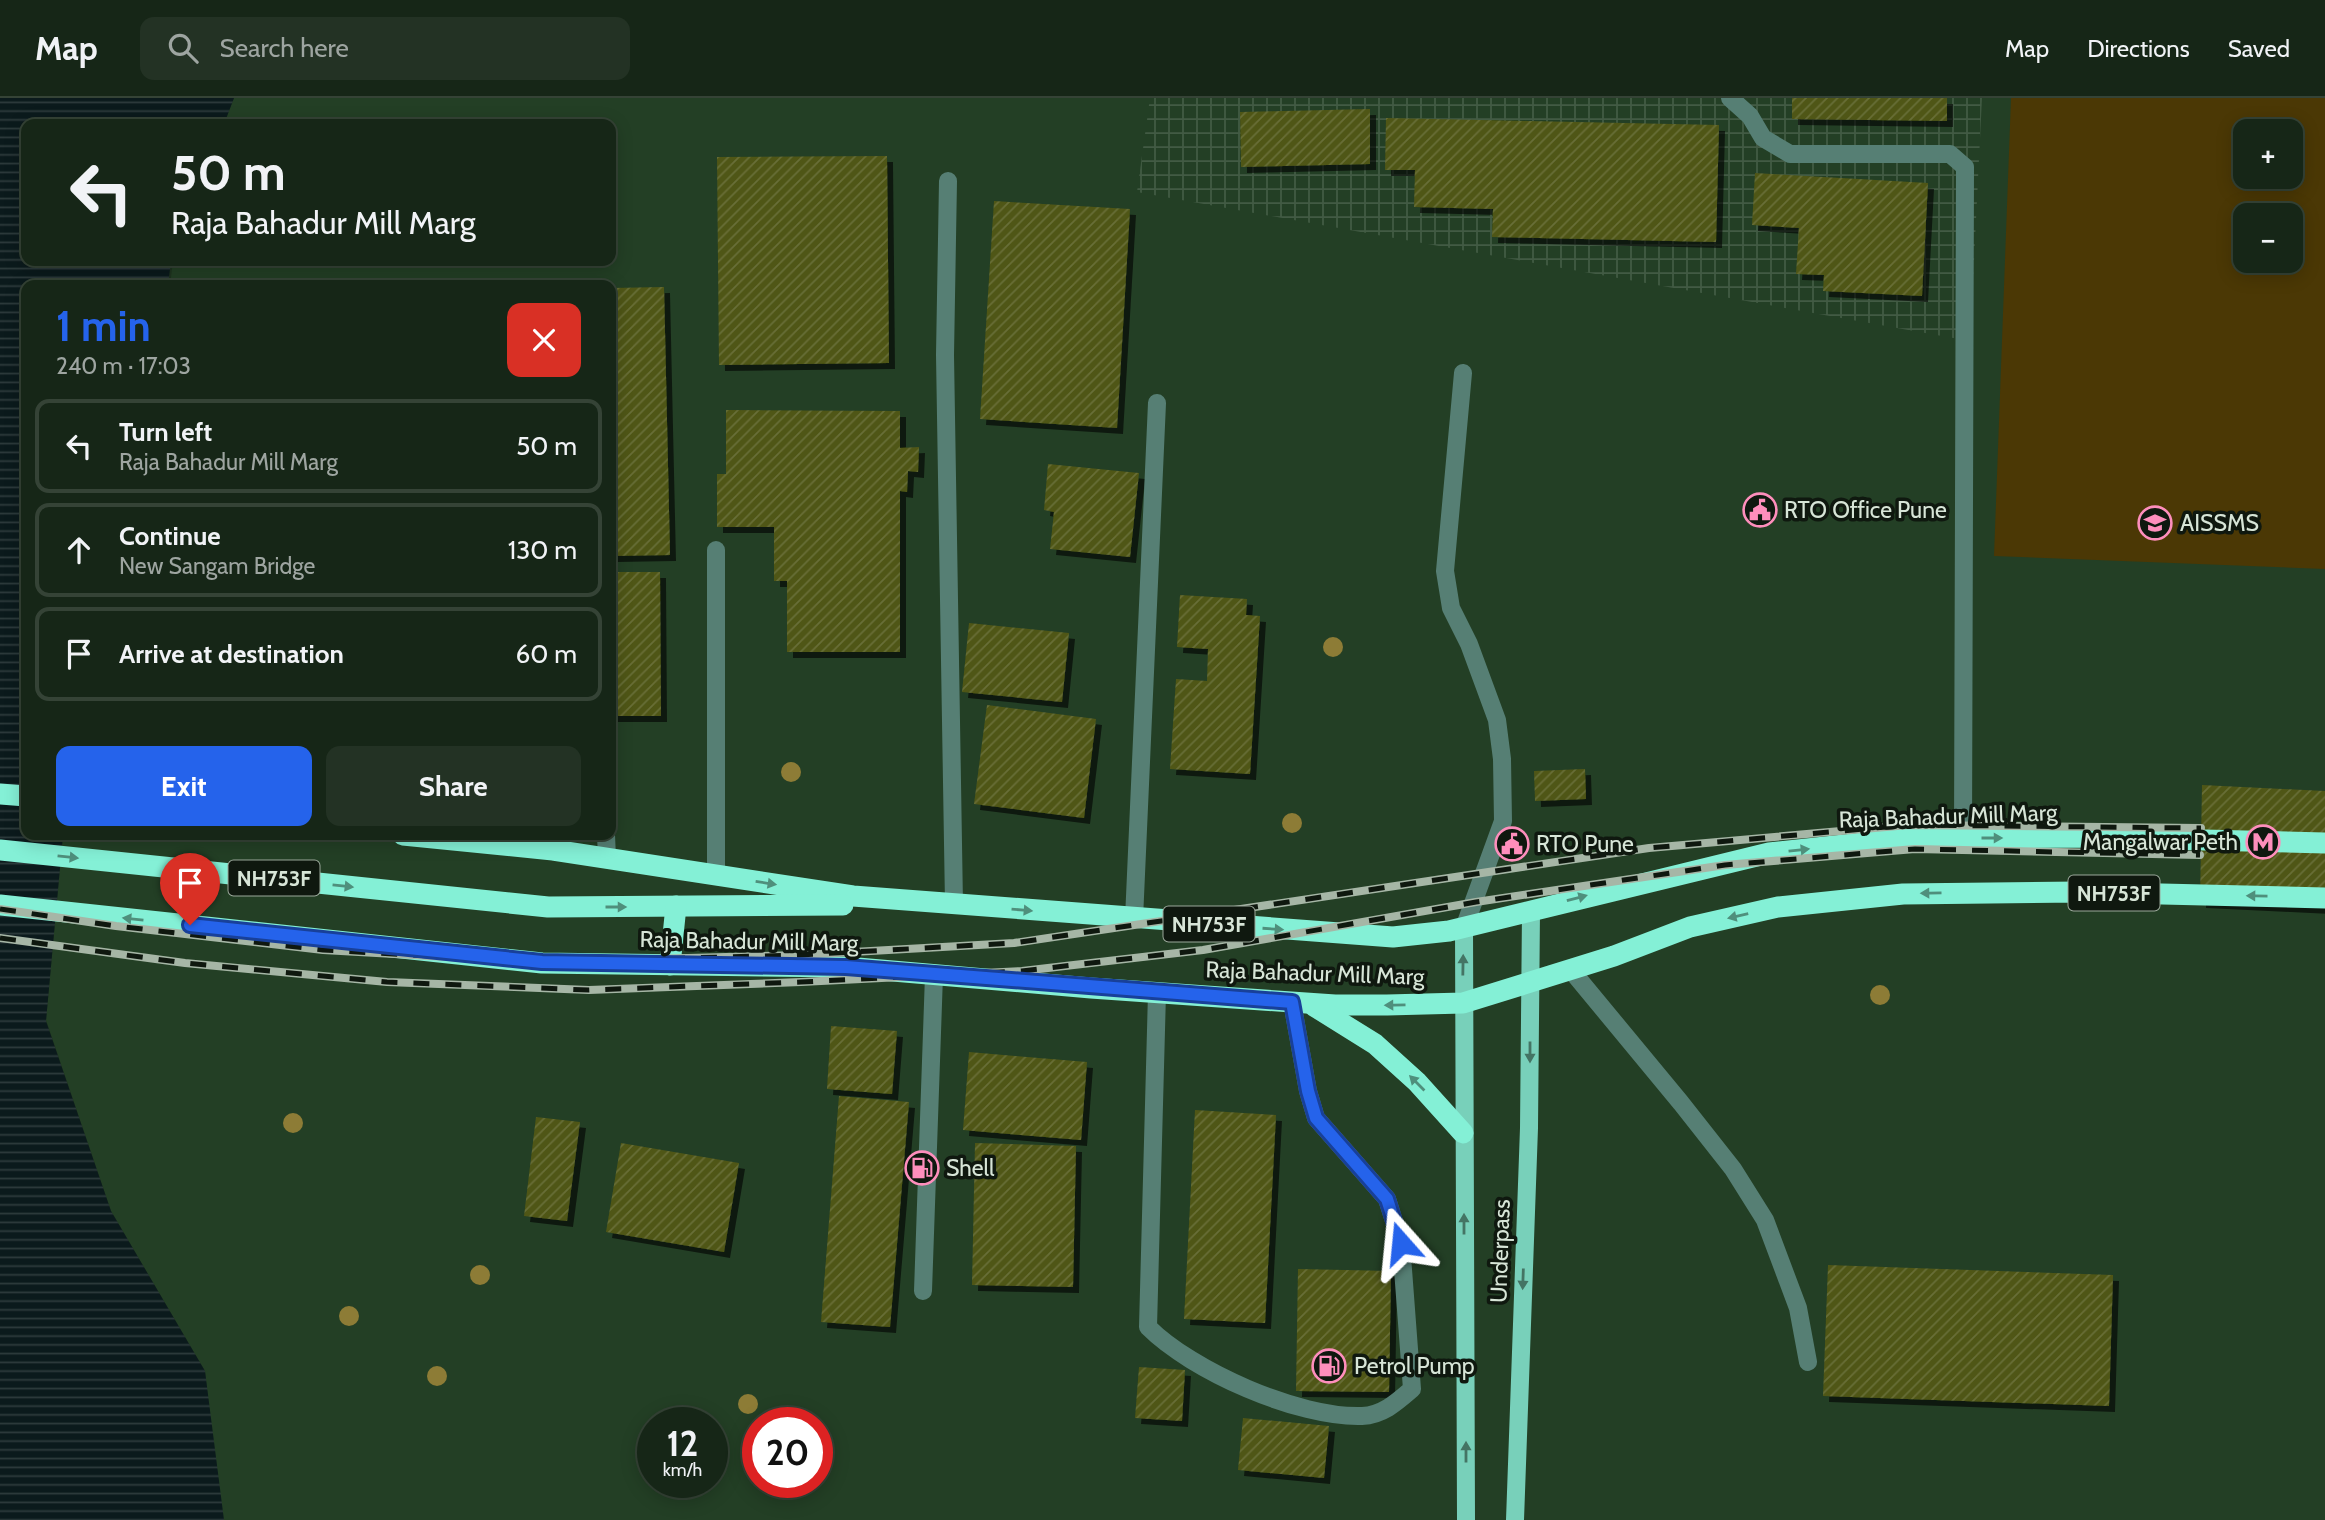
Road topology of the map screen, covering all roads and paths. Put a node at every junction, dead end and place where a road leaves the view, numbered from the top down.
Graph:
1 (1730, 98) edge
2 (948, 181) dead end
3 (1463, 373) dead end
4 (1157, 403) dead end
5 (716, 550) dead end
6 (0, 794) edge
7 (21, 796) edge
8 (1963, 838) junction
9 (452, 840) edge
10 (606, 840) edge
11 (2325, 843) edge
12 (0, 849) edge
13 (607, 858) junction
14 (716, 875) junction
15 (2325, 898) edge
16 (954, 904) junction
17 (0, 905) edge
18 (676, 906) junction
19 (1531, 911) junction
20 (1134, 919) junction
21 (1464, 928) junction
22 (670, 965) junction
23 (1572, 970) junction
24 (934, 975) junction
25 (1529, 984) junction
26 (1157, 993) junction
27 (1301, 1002) junction
28 (1463, 1003) junction
29 (1463, 1133) junction
30 (923, 1291) dead end
31 (1808, 1362) dead end
32 (1466, 1520) edge
33 (1515, 1520) edge

1 - 8 street
2 - 16 street
3 - 21 street
4 - 20 street
5 - 14 street
6 - 7 highway
8 -> 11 highway, Raja Bahadur Mill Marg / NH753F
19 -> 8 highway, Raja Bahadur Mill Marg / NH753F
9 - 13 highway, Raja Bahadur Mill Marg / NH753F
10 - 13 street
12 -> 18 highway, Raja Bahadur Mill Marg / NH753F
13 - 14 highway, Raja Bahadur Mill Marg / NH753F
14 -> 16 highway, Raja Bahadur Mill Marg / NH753F
15 -> 23 highway, Raja Bahadur Mill Marg / NH753F
16 - 18 highway, Raja Bahadur Mill Marg / NH753F
16 -> 20 highway, Raja Bahadur Mill Marg / NH753F
22 -> 17 highway, Raja Bahadur Mill Marg / NH753F
18 - 22 highway
19 - 21 highway, Raja Bahadur Mill Marg / NH753F
19 - 25 main road, Underpass
20 -> 21 highway, Raja Bahadur Mill Marg / NH753F
28 -> 21 main road, Underpass
22 - 24 highway, Raja Bahadur Mill Marg / NH753F
23 - 25 highway, Raja Bahadur Mill Marg / NH753F
23 - 31 street
24 - 26 highway, Raja Bahadur Mill Marg / NH753F
24 - 30 street
25 - 28 highway, Raja Bahadur Mill Marg / NH753F
25 -> 33 main road, Underpass
26 - 27 highway, Raja Bahadur Mill Marg / NH753F
26 - 27 street
28 -> 27 highway, Raja Bahadur Mill Marg / NH753F
29 -> 27 highway
28 - 29 main road, Underpass
32 -> 29 main road, Underpass

